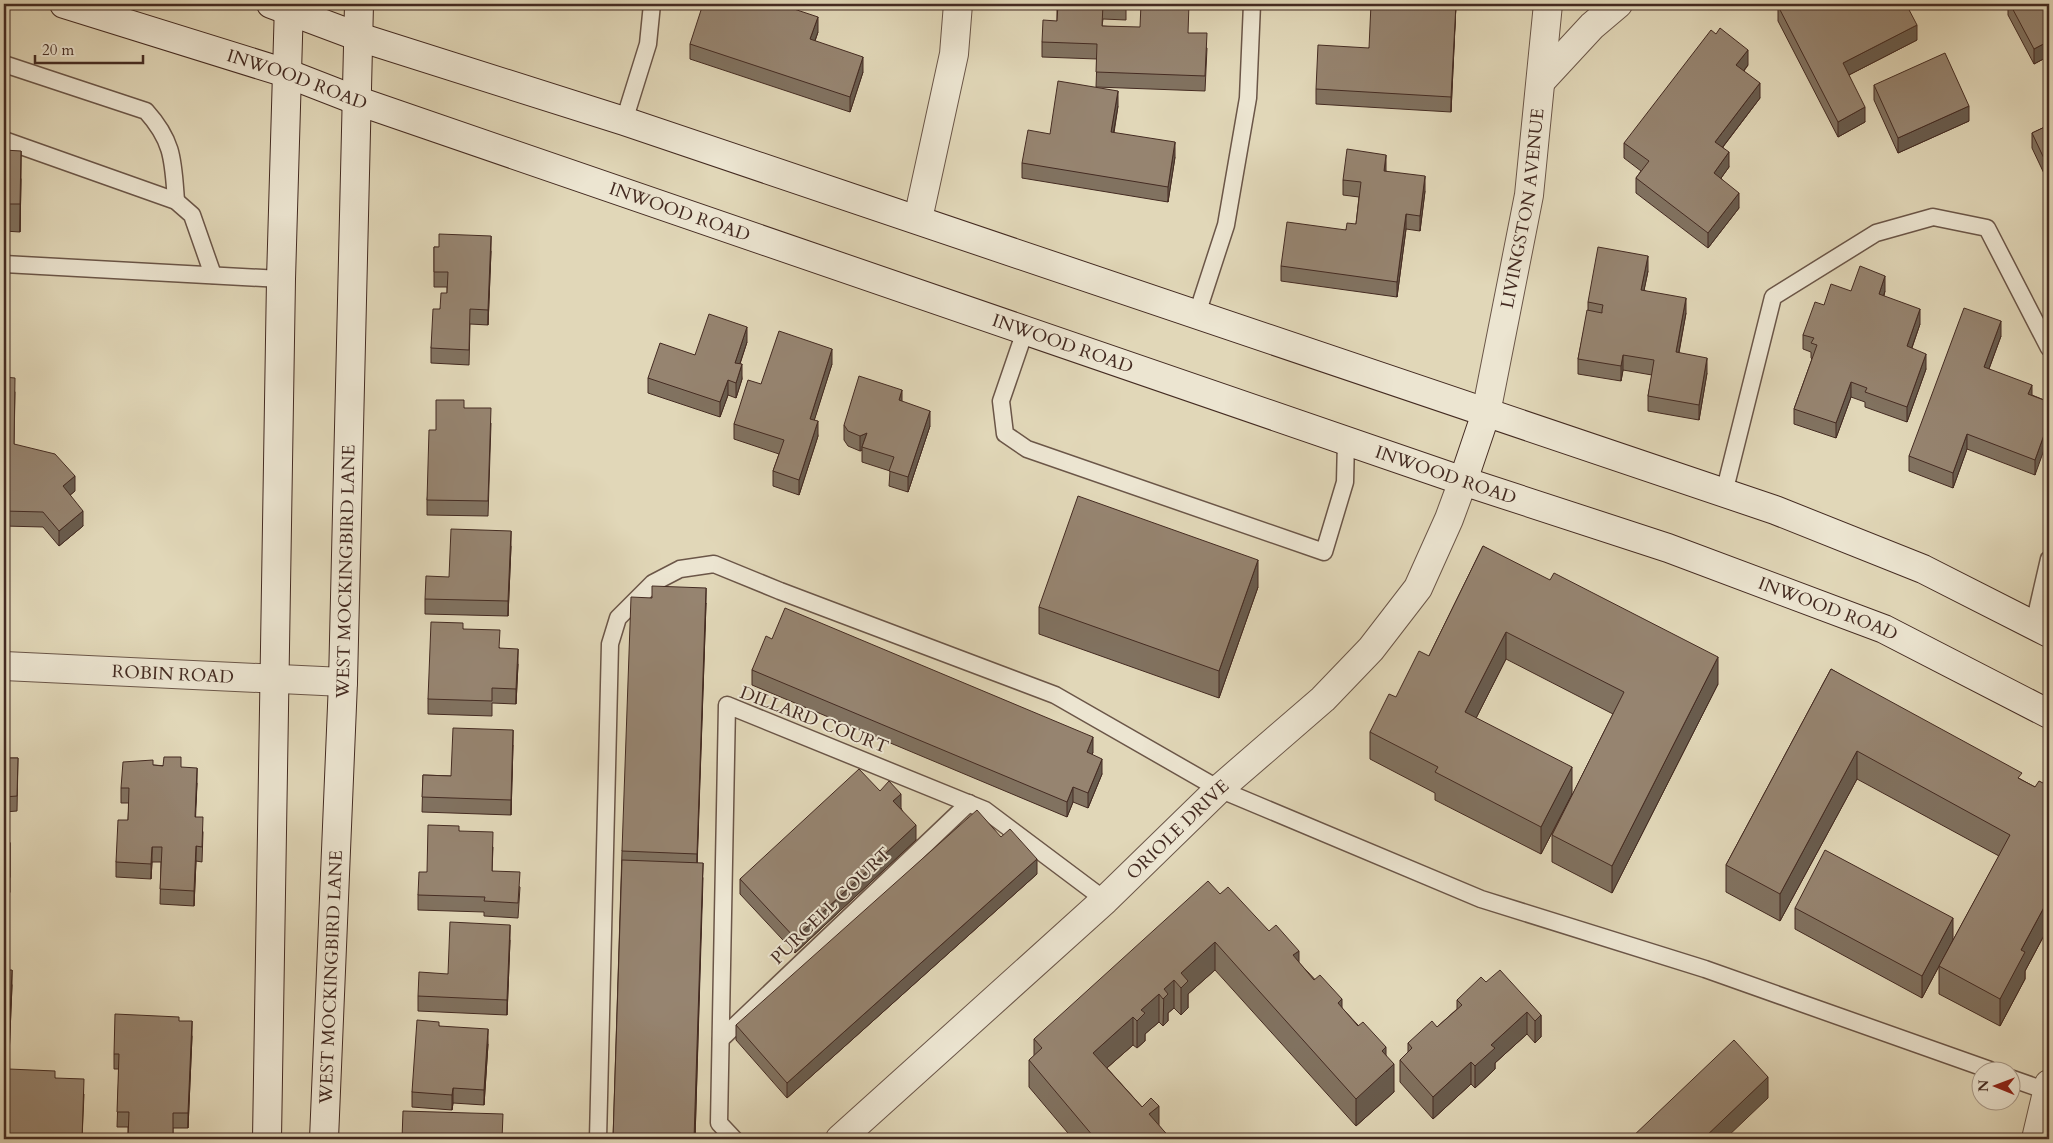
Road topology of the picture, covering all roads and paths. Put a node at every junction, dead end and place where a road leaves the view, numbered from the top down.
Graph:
1 (64, 4) edge
2 (359, 4) edge
3 (652, 4) edge
4 (958, 4) edge
5 (1252, 4) edge
6 (1548, 4) edge
7 (1618, 4) edge
8 (283, 6) edge
9 (359, 37) junction
10 (4, 64) edge
11 (286, 73) junction
12 (1542, 80) junction
13 (358, 101) junction
14 (624, 121) junction
15 (4, 140) edge
16 (176, 202) junction
17 (918, 220) junction
18 (4, 264) edge
19 (213, 275) junction
20 (281, 279) junction
21 (1197, 314) junction
22 (1025, 331) junction
23 (2049, 348) edge
24 (1486, 413) junction
25 (1346, 441) junction
26 (1463, 481) junction
27 (1724, 493) junction
28 (2049, 559) edge
29 (2041, 628) edge
30 (4, 666) edge
31 (274, 679) junction
32 (343, 682) junction
33 (2049, 714) edge
34 (1219, 790) junction
35 (969, 803) junction
36 (1105, 900) junction
37 (721, 1039) junction
38 (1970, 1063) edge
39 (2020, 1080) edge
40 (2048, 1087) edge
41 (268, 1139) edge
42 (324, 1139) edge
43 (598, 1139) edge
44 (734, 1139) edge
45 (840, 1139) edge
46 (2036, 1139) edge

1 - 11 main road, INWOOD ROAD
2 - 9 main road, WEST MOCKINGBIRD LANE
3 - 14 lane
4 - 17 main road
5 - 21 lane
6 - 12 main road, LIVINGSTON AVENUE
7 - 12 main road
8 - 9 main road
8 - 11 main road
9 - 13 main road, WEST MOCKINGBIRD LANE
9 - 14 main road
10 - 16 lane
11 - 13 main road, INWOOD ROAD
11 - 20 main road
12 - 24 main road, LIVINGSTON AVENUE
13 - 22 main road, INWOOD ROAD
13 - 32 main road, WEST MOCKINGBIRD LANE
14 - 17 main road
15 - 16 lane
16 - 19 lane
17 - 21 main road
18 - 19 lane
19 - 20 lane
20 - 31 main road
21 - 24 main road
22 - 25 main road, INWOOD ROAD
22 - 25 lane
23 - 27 lane
24 - 26 main road, LIVINGSTON AVENUE
24 - 27 main road
25 - 26 main road, INWOOD ROAD
26 - 33 main road, INWOOD ROAD
26 - 34 main road, ORIOLE DRIVE
27 - 29 main road
28 - 29 lane
30 - 31 main road, ROBIN ROAD
31 - 32 main road, ROBIN ROAD
31 - 41 main road
32 - 42 main road, WEST MOCKINGBIRD LANE
34 - 36 main road, ORIOLE DRIVE
34 - 38 lane
34 - 43 lane
35 - 36 lane, DILLARD COURT
35 - 37 lane, PURCELL COURT
35 - 37 lane, DILLARD COURT
36 - 45 main road, ORIOLE DRIVE
37 - 44 lane, DILLARD COURT
39 - 40 lane
40 - 46 main road

